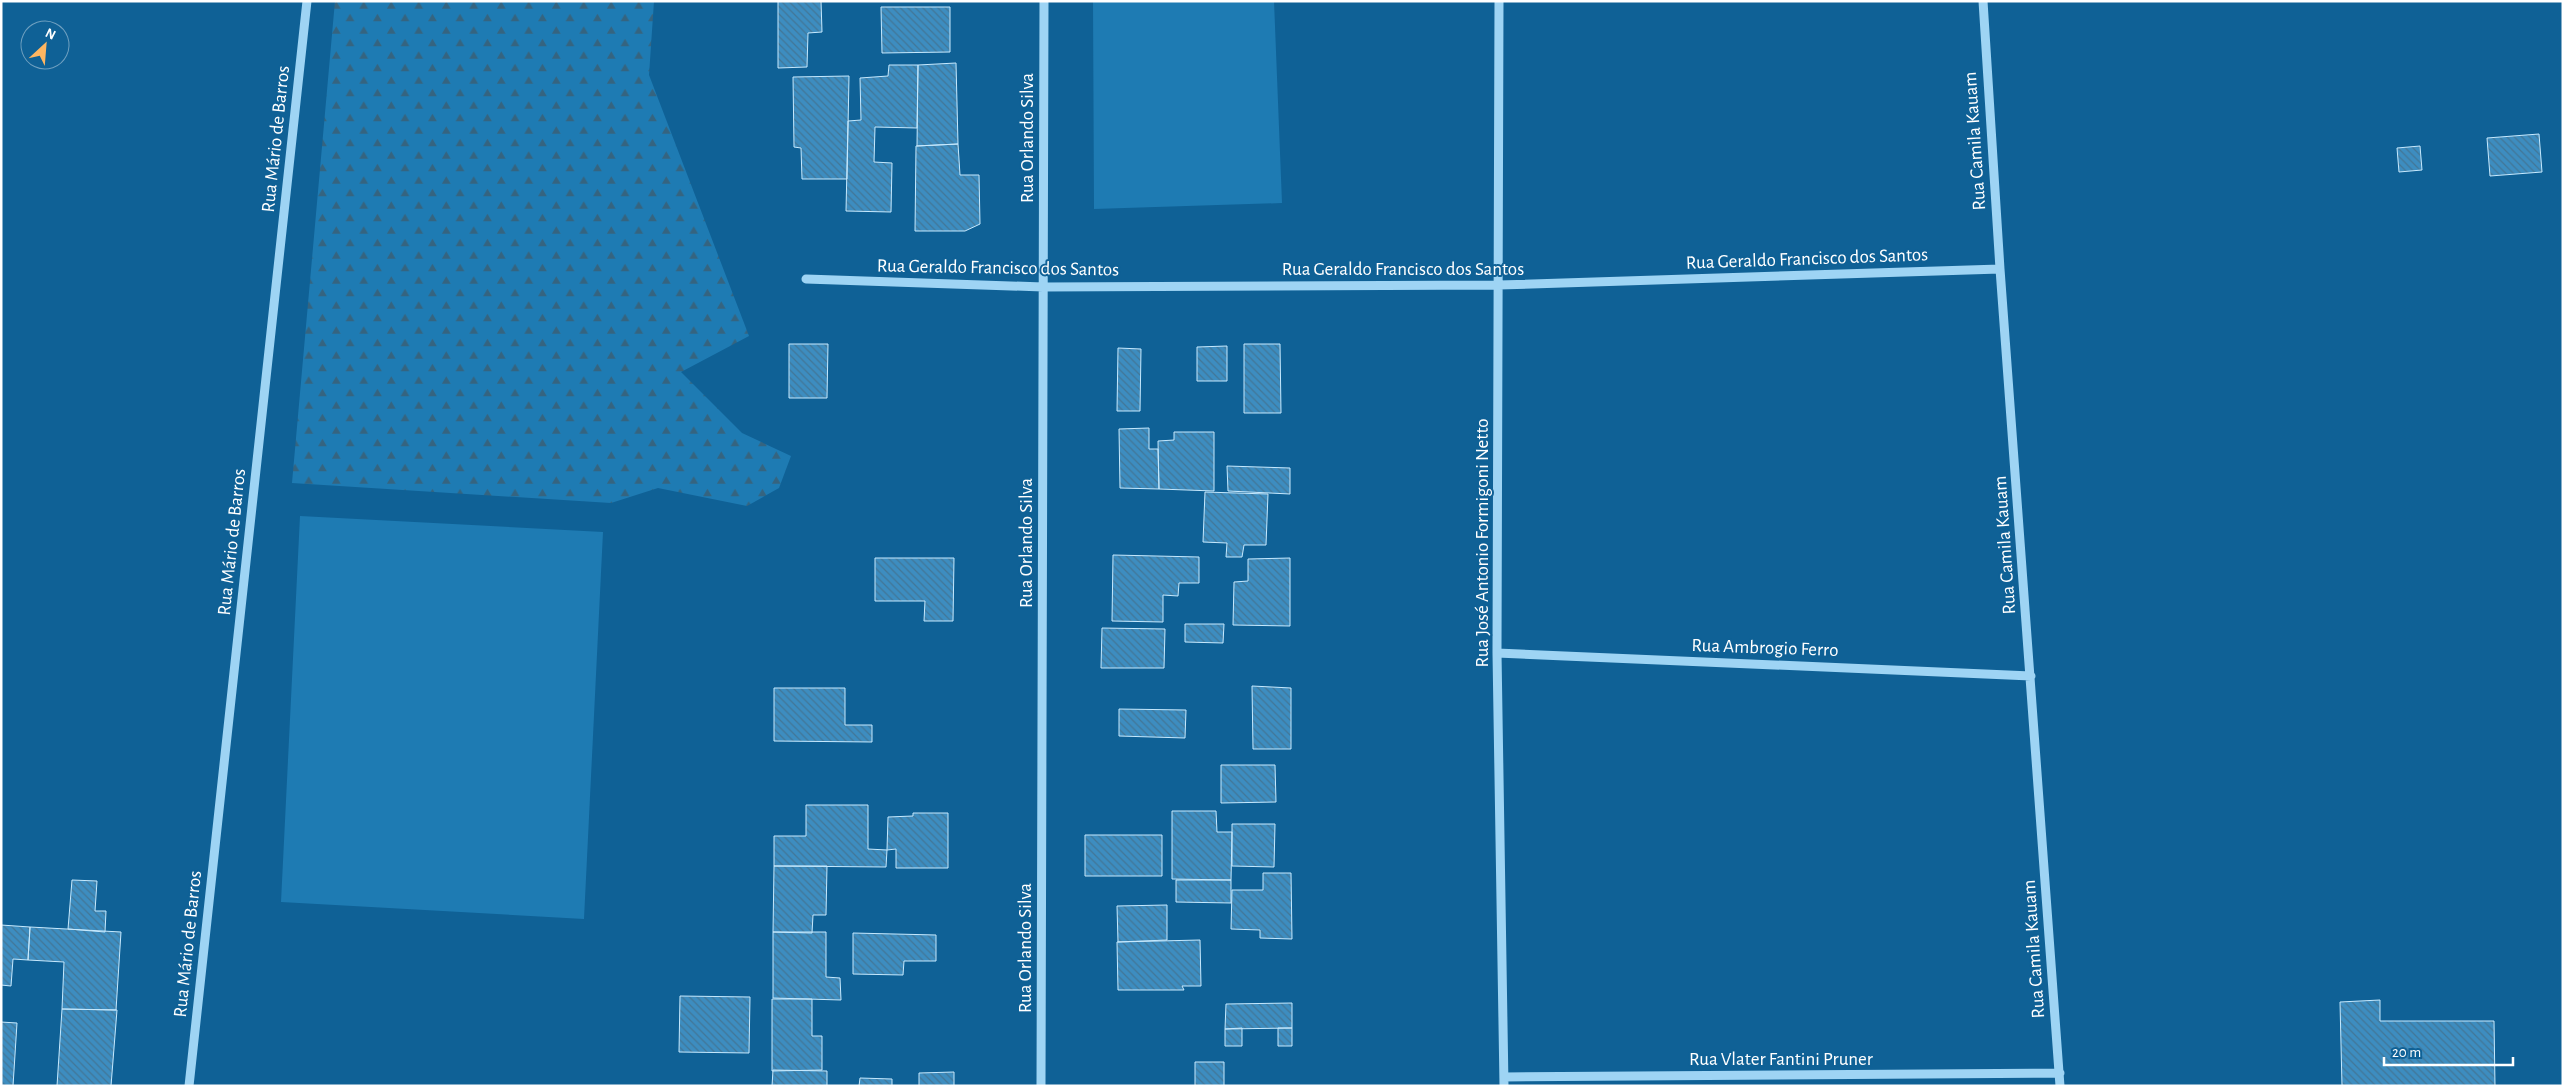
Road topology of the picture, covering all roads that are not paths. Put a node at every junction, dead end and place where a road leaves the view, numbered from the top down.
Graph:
1 (307, 1) edge
2 (1044, 1) edge
3 (1499, 1) edge
4 (1983, 1) edge
5 (2000, 270) junction
6 (806, 279) dead end
7 (1499, 285) junction
8 (1043, 287) junction
9 (1497, 653) junction
10 (2032, 676) junction
11 (2060, 1073) junction
12 (1504, 1082) edge
13 (189, 1086) edge
14 (1041, 1086) edge
15 (2060, 1086) edge

1 - 13 street, Rua Mário de Barros
2 - 8 street, Rua Orlando Silva
3 - 7 street, Rua José Antonio Formigoni Netto
4 - 5 street, Rua Camila Kauam
5 - 7 street, Rua Geraldo Francisco dos Santos
5 - 10 street, Rua Camila Kauam
6 - 8 street, Rua Geraldo Francisco dos Santos
7 - 8 street, Rua Geraldo Francisco dos Santos
7 - 9 street, Rua José Antonio Formigoni Netto
8 - 14 street, Rua Orlando Silva
9 - 10 street, Rua Ambrogio Ferro
9 - 12 street, Rua José Antonio Formigoni Netto
10 - 11 street, Rua Camila Kauam
11 - 12 street, Rua Vlater Fantini Pruner
11 - 15 street, Rua Camila Kauam

